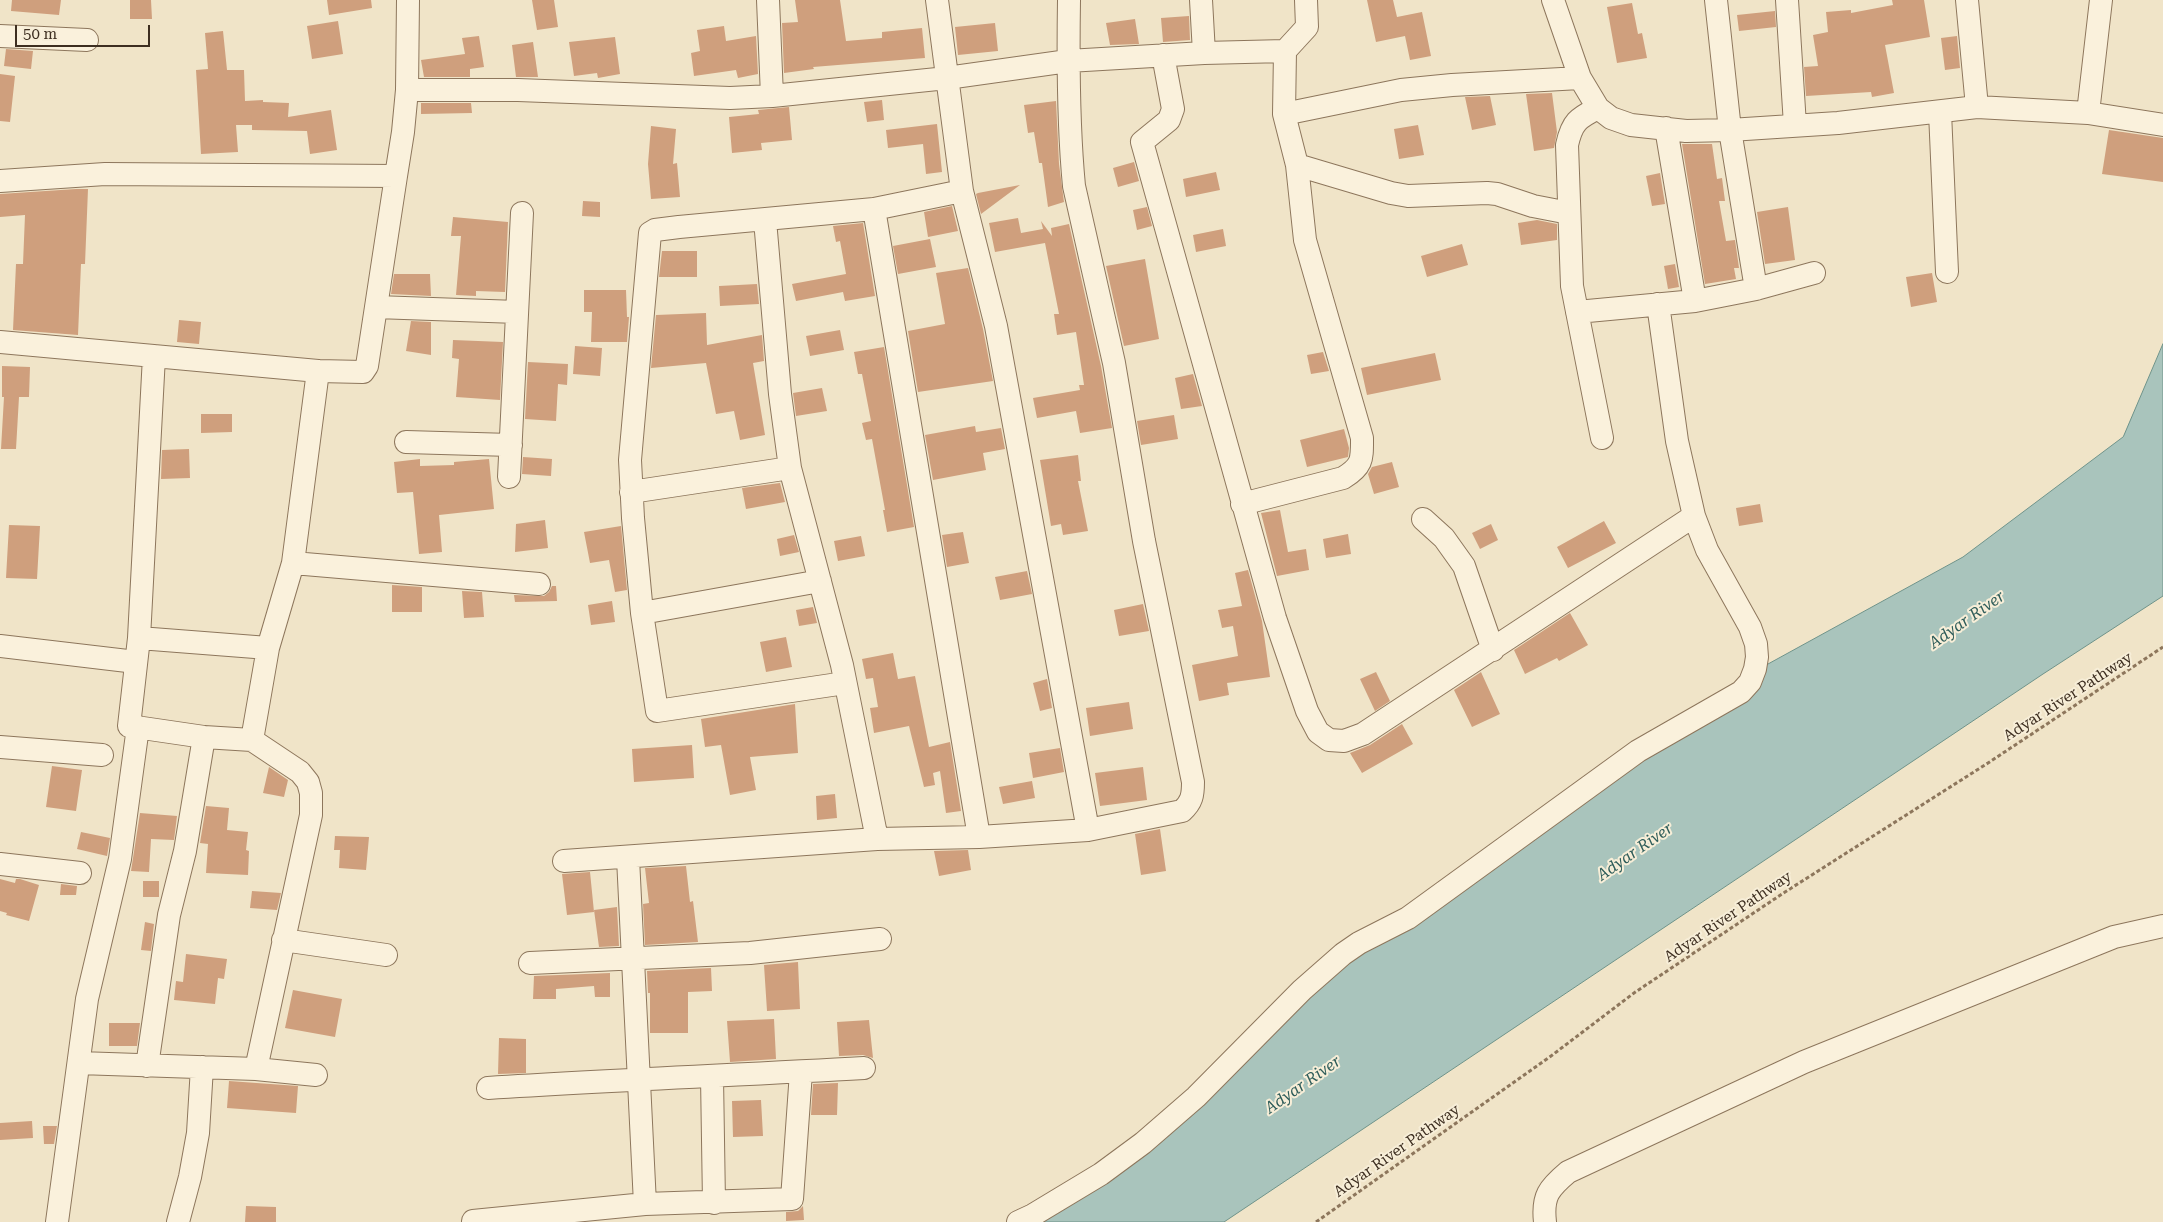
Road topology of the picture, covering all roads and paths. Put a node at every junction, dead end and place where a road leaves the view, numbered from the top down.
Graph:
1 (408, 0) edge
2 (768, 0) edge
3 (937, 0) edge
4 (1069, 0) edge
5 (1201, 0) edge
6 (1306, 0) edge
7 (1553, 0) edge
8 (1716, 0) edge
9 (1787, 0) edge
10 (1967, 0) edge
11 (2101, 0) edge
12 (0, 36) edge
13 (87, 40) dead end
14 (1285, 51) junction
15 (1204, 53) junction
16 (1163, 55) junction
17 (1068, 61) junction
18 (947, 78) junction
19 (1580, 78) junction
20 (407, 90) junction
21 (772, 96) junction
22 (1598, 108) junction
23 (1977, 108) junction
24 (1940, 112) junction
25 (2088, 113) junction
26 (1284, 114) junction
27 (2163, 125) edge
28 (1795, 126) junction
29 (1666, 128) junction
30 (1730, 130) junction
31 (1297, 165) junction
32 (396, 176) junction
33 (0, 181) edge
34 (962, 191) junction
35 (874, 209) junction
36 (522, 212) dead end
37 (1569, 213) junction
38 (765, 220) junction
39 (1947, 272) dead end
40 (1814, 274) dead end
41 (1756, 290) junction
42 (1696, 301) junction
43 (1658, 304) junction
44 (376, 307) junction
45 (517, 312) junction
46 (1576, 312) junction
47 (1, 348) edge
48 (154, 356) junction
49 (318, 371) junction
50 (1602, 438) dead end
51 (406, 442) dead end
52 (511, 445) junction
53 (790, 468) junction
54 (509, 477) dead end
55 (632, 492) junction
56 (1242, 504) junction
57 (1694, 516) junction
58 (1423, 520) dead end
59 (292, 563) junction
60 (820, 581) junction
61 (539, 584) dead end
62 (642, 613) junction
63 (138, 638) junction
64 (0, 646) edge
65 (2163, 647) edge
66 (268, 648) junction
67 (1493, 650) junction
68 (136, 662) junction
69 (846, 683) junction
70 (138, 727) junction
71 (204, 737) junction
72 (252, 740) junction
73 (0, 747) edge
74 (102, 755) dead end
75 (1088, 830) junction
76 (980, 837) junction
77 (877, 840) junction
78 (628, 858) junction
79 (564, 861) dead end
80 (0, 864) edge
81 (80, 873) dead end
82 (2163, 926) edge
83 (880, 939) dead end
84 (283, 940) junction
85 (386, 955) dead end
86 (632, 959) junction
87 (530, 963) dead end
88 (79, 1063) junction
89 (147, 1066) junction
90 (202, 1067) junction
91 (864, 1068) dead end
92 (256, 1069) junction
93 (801, 1072) junction
94 (316, 1075) dead end
95 (712, 1077) junction
96 (640, 1078) junction
97 (488, 1088) dead end
98 (714, 1203) junction
99 (645, 1204) junction
100 (473, 1221) dead end
101 (57, 1222) edge
102 (178, 1222) edge
103 (1018, 1222) edge
104 (1316, 1222) edge
105 (1545, 1222) edge

1 - 20 street
2 - 21 street
3 - 18 street
4 - 17 street
5 - 15 street
6 - 14 street
7 - 19 street
8 - 30 street
9 - 28 street
10 - 23 street
11 - 25 street
12 - 13 street
14 - 15 street
14 - 26 street
15 - 16 street
16 - 17 street
16 - 56 street
17 - 18 street
17 - 75 street
18 - 21 street
18 - 34 street
19 - 22 street
19 - 26 street
20 - 21 street
20 - 32 street
22 - 29 street
22 - 37 street
23 - 24 street
23 - 25 street
24 - 28 street
24 - 39 street
25 - 27 street
26 - 31 street
28 - 30 street
29 - 30 street
29 - 42 street
30 - 41 street
31 - 37 street
31 - 56 street
32 - 33 street
32 - 44 street
34 - 35 street
34 - 75 street
35 - 38 street
35 - 76 street
36 - 45 street
37 - 46 street
38 - 53 street
38 - 55 street
40 - 41 street
41 - 42 street
42 - 43 street
43 - 46 street
43 - 57 street
44 - 45 street
44 - 49 street
45 - 52 street
46 - 50 street
47 - 48 street
48 - 49 street
48 - 63 street
49 - 59 street
51 - 52 street
52 - 54 street
53 - 55 street
53 - 60 street
55 - 62 street
56 - 67 street
57 - 67 street
57 - 103 street
58 - 67 street
59 - 61 street
59 - 66 street
60 - 62 street
60 - 69 street
62 - 69 street
63 - 66 street
63 - 68 street
64 - 68 street
65 - 104 path, Adyar River Pathway
66 - 72 street
68 - 70 street
69 - 77 street
70 - 71 street
70 - 88 street
71 - 72 street
71 - 89 street
72 - 84 street
73 - 74 street
75 - 76 street
76 - 77 street
77 - 78 street
78 - 79 street
78 - 86 street
80 - 81 street
82 - 105 street
83 - 86 street
84 - 85 street
84 - 92 street
86 - 87 street
86 - 96 street
88 - 89 street
88 - 101 street
89 - 90 street
90 - 92 street
90 - 102 street
91 - 93 street
92 - 94 street
93 - 95 street
93 - 98 street
95 - 96 street
95 - 98 street
96 - 97 street
96 - 99 street
98 - 99 street
99 - 100 street

